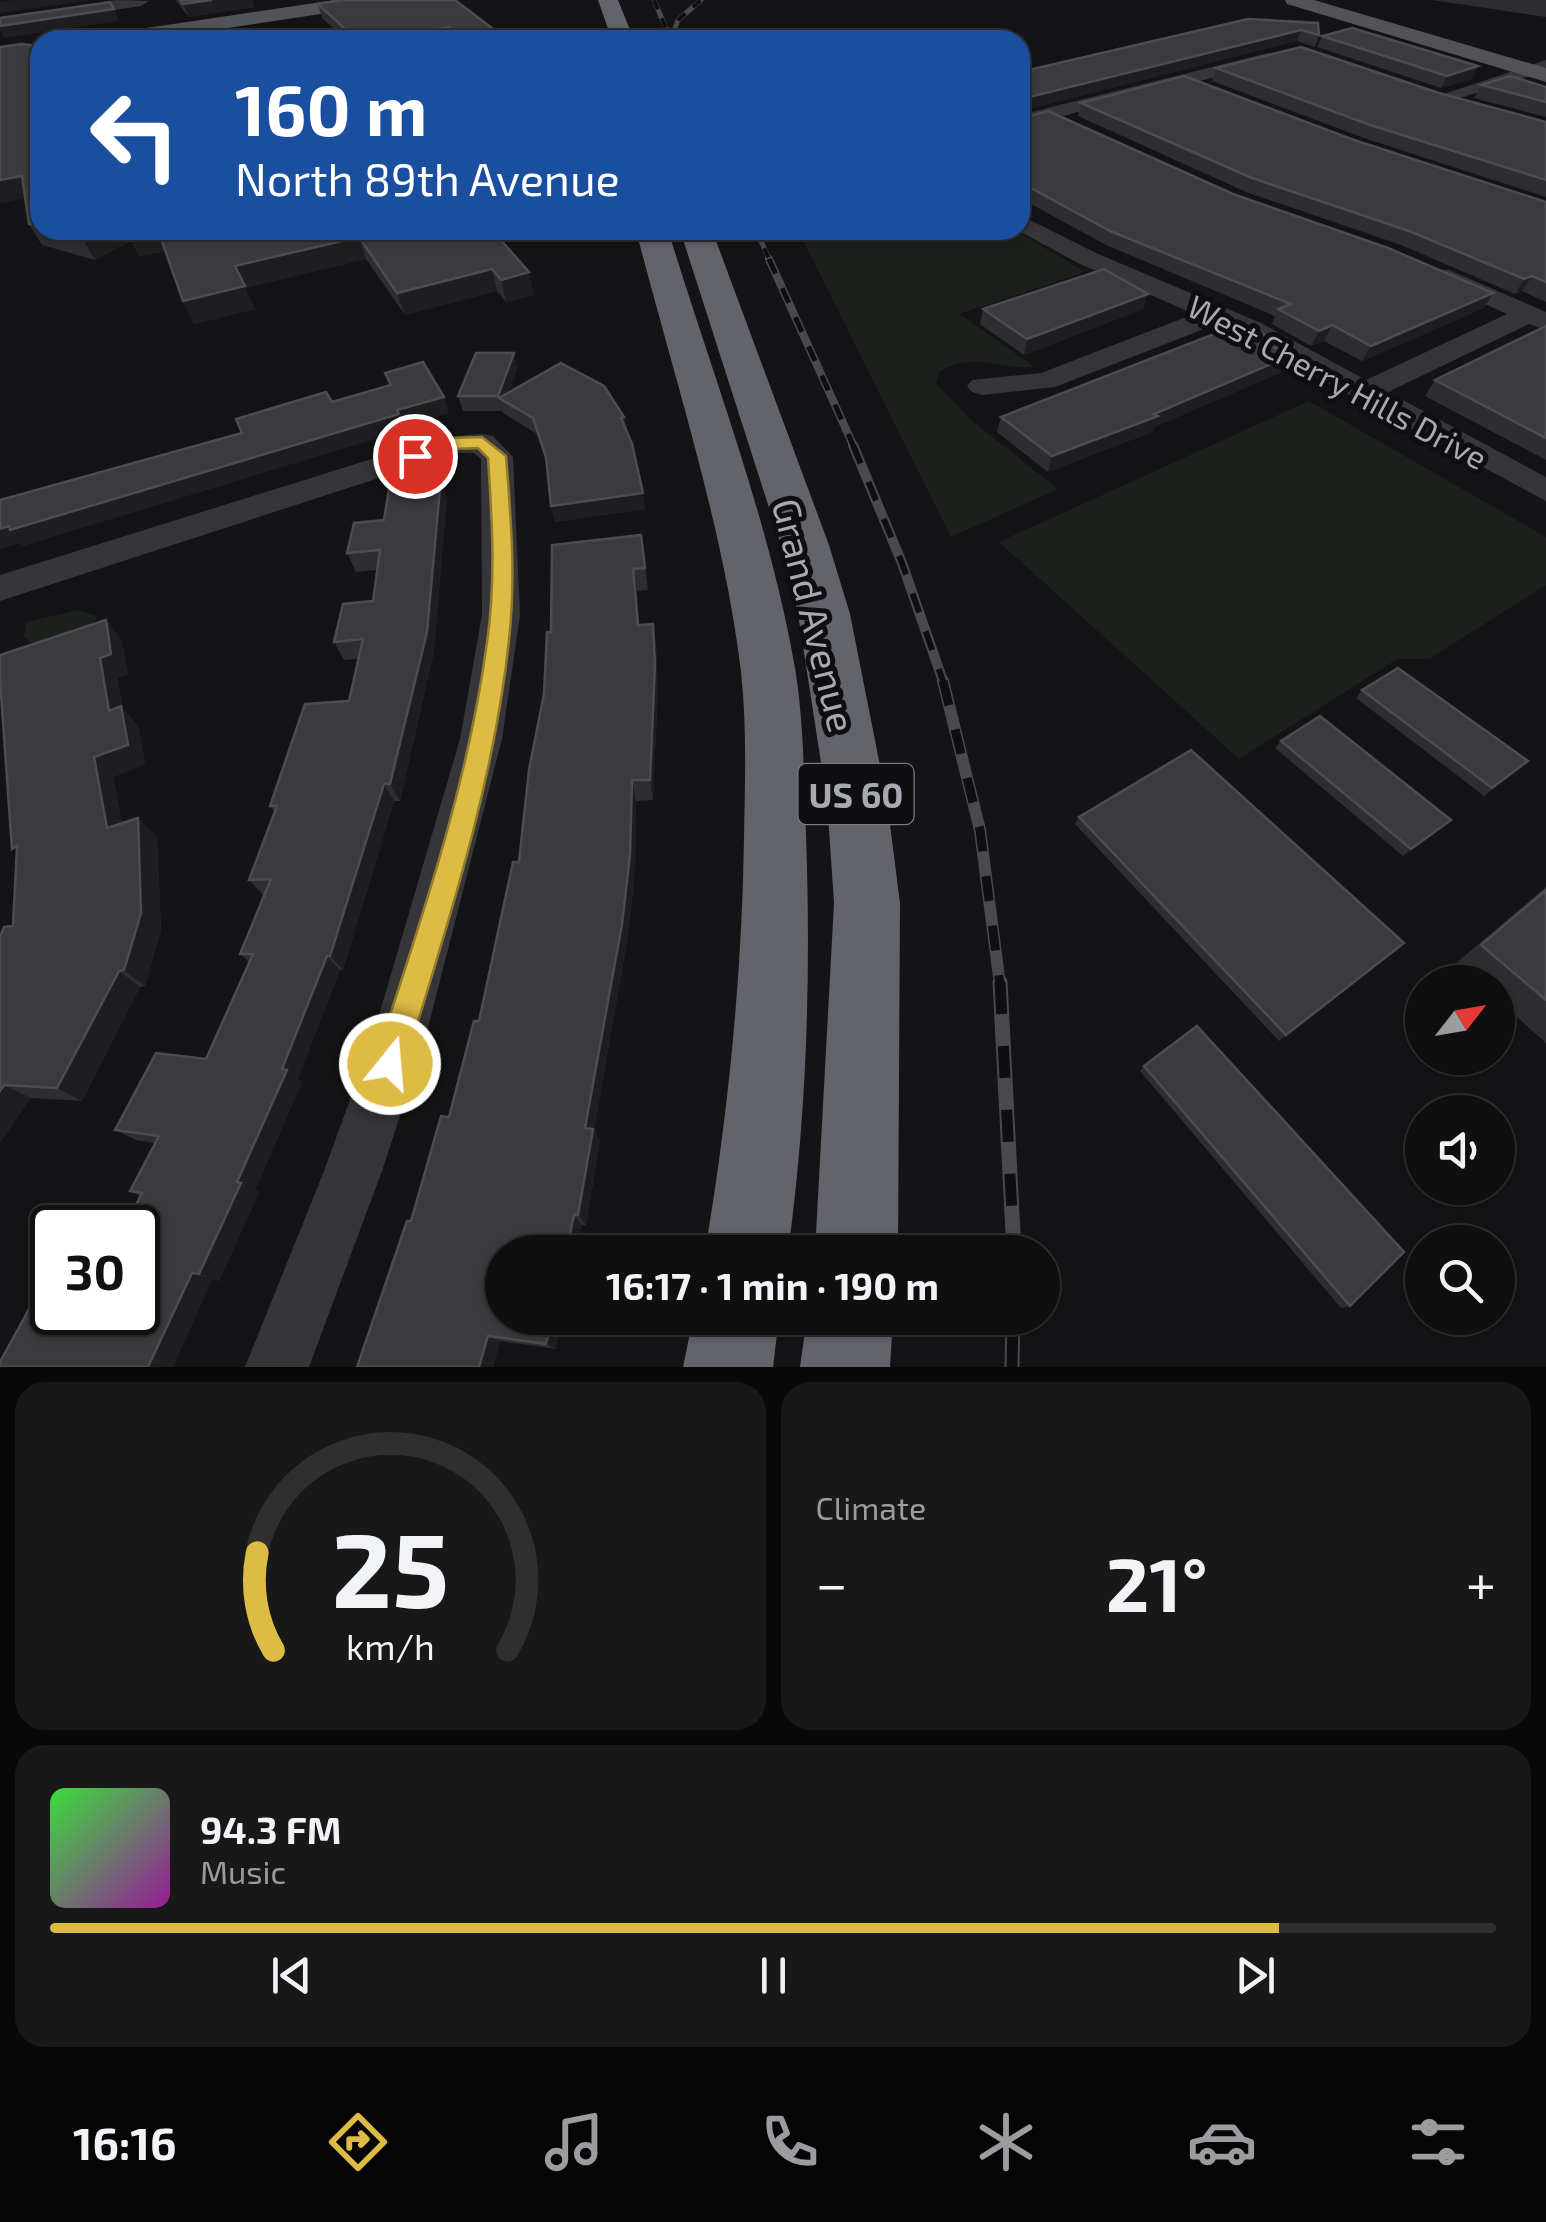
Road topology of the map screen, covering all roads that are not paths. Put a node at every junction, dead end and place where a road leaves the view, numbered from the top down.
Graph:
1 (374, 0) edge
2 (608, 0) edge
3 (1294, 0) edge
4 (141, 1) edge
5 (0, 22) edge
6 (163, 30) edge
7 (171, 30) edge
8 (619, 30) edge
9 (1279, 55) edge
10 (1540, 70) edge
11 (1183, 80) junction
12 (1218, 94) edge
13 (1482, 110) edge
14 (1048, 114) junction
15 (1030, 118) edge
16 (1083, 130) edge
17 (1030, 227) edge
18 (691, 240) edge
19 (678, 266) edge
20 (1426, 269) edge
21 (1219, 314) junction
22 (1538, 318) edge
23 (982, 386) dead end
24 (1364, 392) junction
25 (1546, 492) edge
26 (0, 588) edge
27 (749, 1235) edge
28 (857, 1235) edge
29 (733, 1335) edge
30 (848, 1335) edge
31 (277, 1367) edge
32 (728, 1367) edge
33 (845, 1367) edge

1 - 7 main road
2 - 8 highway
3 - 10 main road
4 - 5 street
4 - 6 street
9 - 11 street
10 - 13 street
11 - 12 street
11 - 14 street
14 - 15 street
14 - 16 street
17 - 21 street, West Cherry Hills Drive
18 - 19 highway, Grand Avenue / US 60
19 - 27 highway, Grand Avenue / US 60
19 - 28 highway, Grand Avenue / US 60
20 - 22 street
21 - 23 street
21 - 24 street, West Cherry Hills Drive
22 - 24 street
24 - 25 street, West Cherry Hills Drive
26 - 31 street
29 - 32 highway
30 - 33 highway

